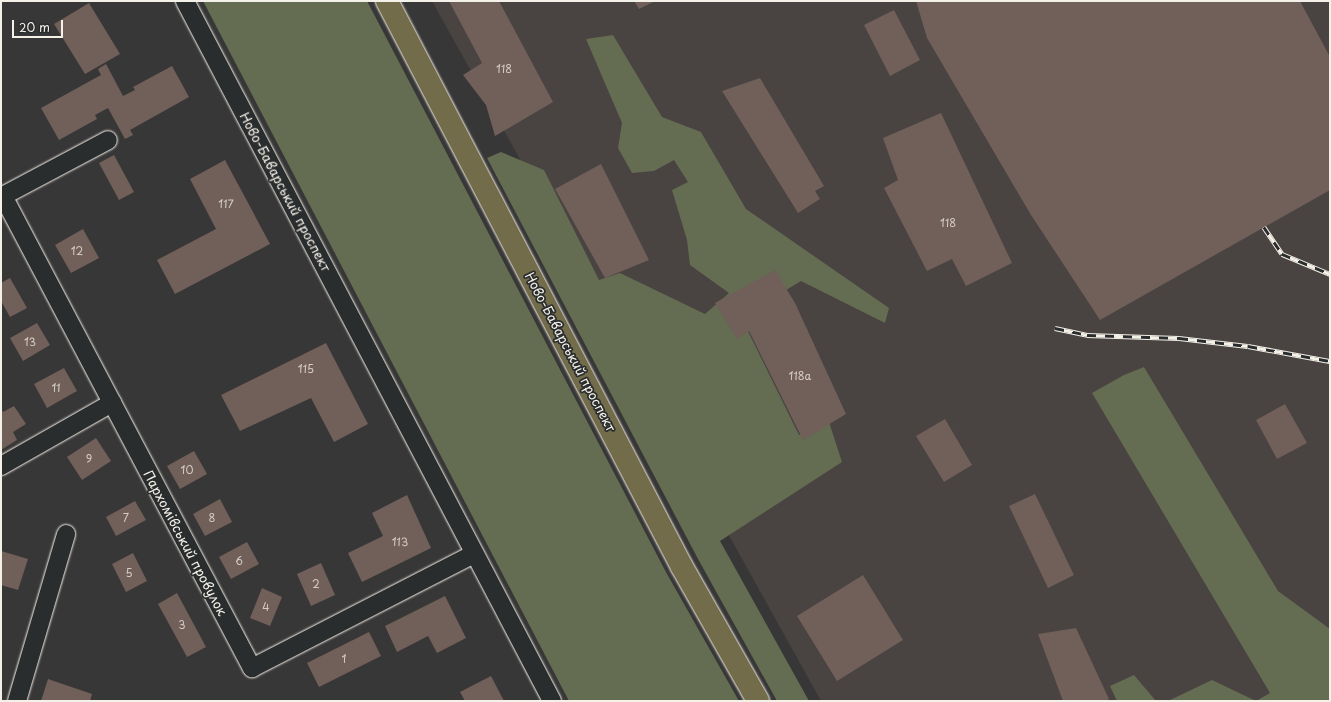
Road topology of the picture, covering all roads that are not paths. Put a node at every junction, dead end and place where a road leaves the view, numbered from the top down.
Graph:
1 (185, 1) edge
2 (387, 1) edge
3 (108, 140) dead end
4 (2, 197) edge
5 (112, 403) junction
6 (1, 466) edge
7 (66, 534) dead end
8 (474, 554) junction
9 (18, 701) edge
10 (552, 701) edge
11 (758, 701) edge

1 - 8 street, Ново-Баварський проспект
2 - 11 main road, Ново-Баварський проспект
3 - 4 street
4 - 5 street, Пархомівський провулок
5 - 6 street
5 - 8 street, Пархомівський провулок
7 - 9 street
8 - 10 street, Ново-Баварський проспект

